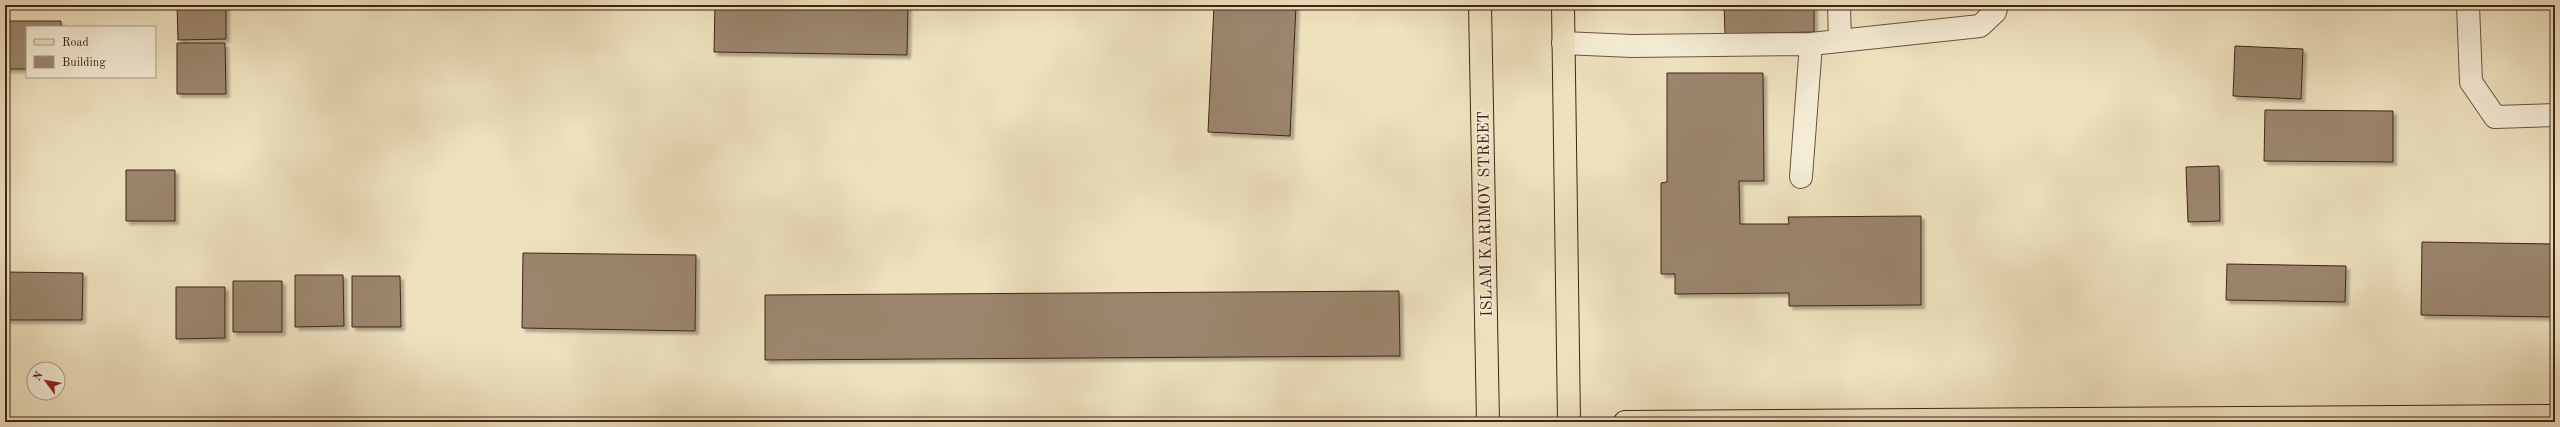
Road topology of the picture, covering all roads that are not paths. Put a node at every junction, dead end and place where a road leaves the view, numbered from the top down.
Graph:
1 (1480, 5) edge
2 (1562, 5) edge
3 (1839, 5) edge
4 (1997, 5) edge
5 (2468, 5) edge
6 (1840, 40) junction
7 (1563, 44) junction
8 (1811, 44) junction
9 (2555, 115) edge
10 (1801, 177) dead end
11 (2555, 416) edge
12 (1488, 422) edge
13 (1569, 422) edge
14 (1625, 422) edge

1 - 12 main road, ISLAM KARIMOV STREET
2 - 7 main road
3 - 6 street
4 - 6 street
5 - 9 street
6 - 8 street
7 - 8 street
7 - 13 main road
8 - 10 street
11 - 14 main road

